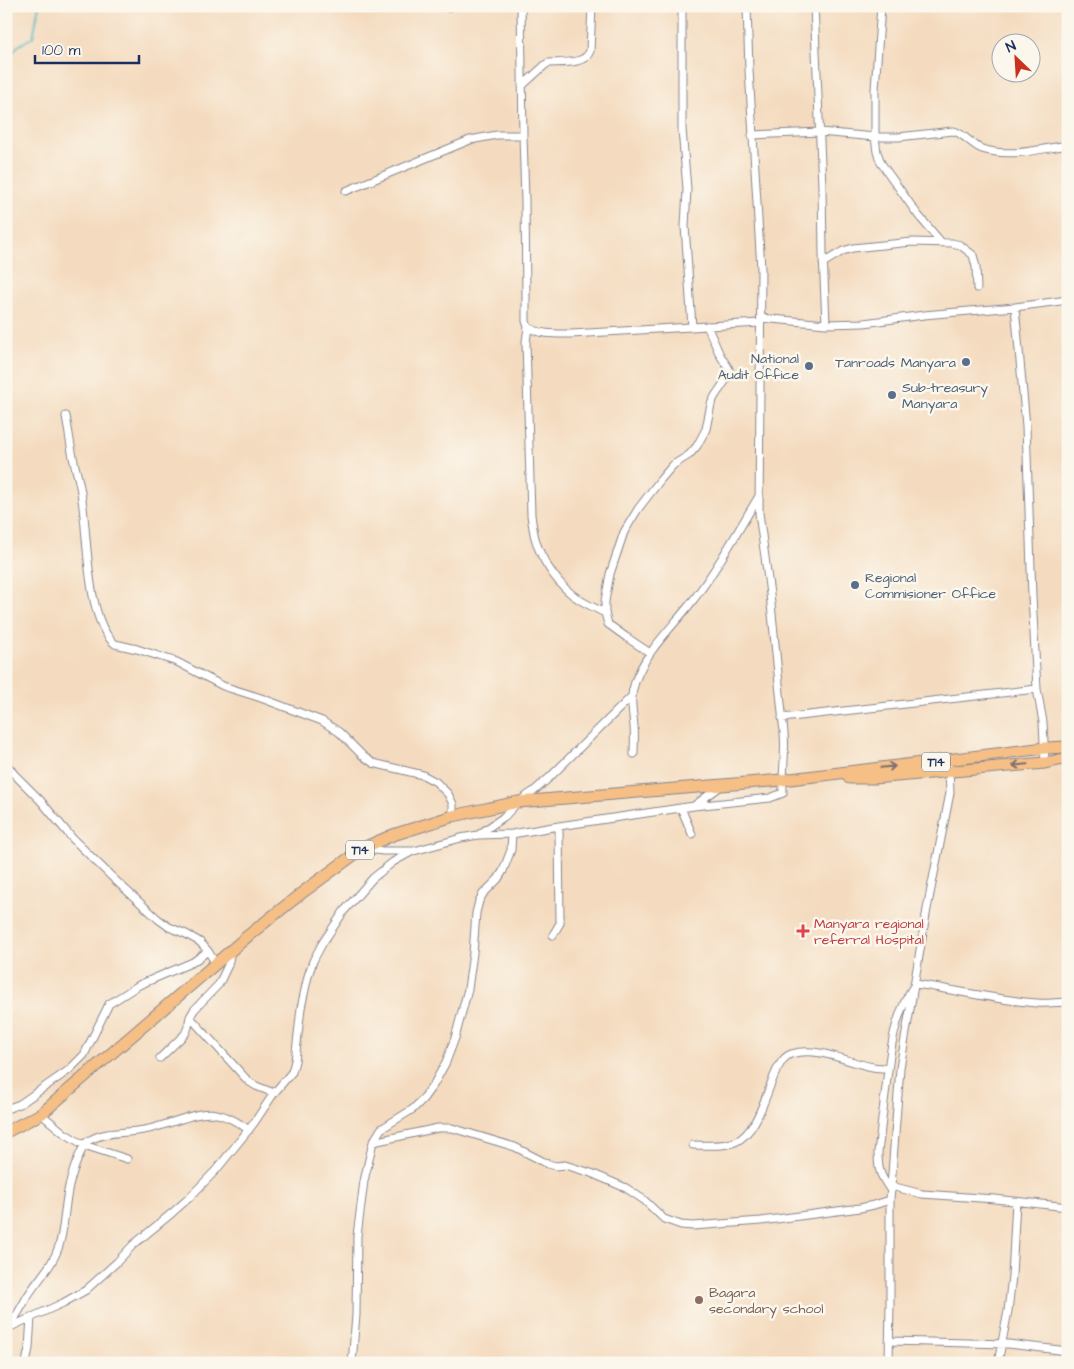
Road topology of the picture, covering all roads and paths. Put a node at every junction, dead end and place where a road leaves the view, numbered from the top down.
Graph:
1 (521, 6) edge
2 (592, 6) edge
3 (682, 6) edge
4 (747, 6) edge
5 (814, 6) edge
6 (881, 6) edge
7 (522, 86) junction
8 (820, 132) junction
9 (523, 135) junction
10 (752, 135) junction
11 (875, 137) junction
12 (1068, 144) edge
13 (346, 191) dead end
14 (941, 242) junction
15 (823, 263) junction
16 (977, 288) dead end
17 (1068, 300) edge
18 (1015, 307) junction
19 (760, 320) junction
20 (826, 324) junction
21 (707, 326) junction
22 (528, 327) junction
23 (692, 327) junction
24 (66, 416) dead end
25 (760, 494) junction
26 (605, 613) junction
27 (650, 653) junction
28 (1037, 689) junction
29 (631, 697) junction
30 (782, 718) junction
31 (1068, 747) edge
32 (1044, 748) junction
33 (634, 754) dead end
34 (1068, 758) edge
35 (1045, 762) junction
36 (6, 763) edge
37 (949, 766) junction
38 (782, 780) junction
39 (723, 784) junction
40 (518, 802) junction
41 (694, 806) junction
42 (681, 808) junction
43 (453, 816) junction
44 (559, 826) junction
45 (512, 834) junction
46 (692, 834) dead end
47 (478, 835) junction
48 (363, 848) junction
49 (414, 851) junction
50 (553, 935) dead end
51 (208, 951) junction
52 (232, 951) junction
53 (216, 964) junction
54 (915, 984) junction
55 (1068, 1002) edge
56 (190, 1017) junction
57 (160, 1058) dead end
58 (888, 1068) junction
59 (274, 1093) junction
60 (6, 1109) edge
61 (41, 1114) junction
62 (248, 1130) junction
63 (6, 1132) edge
64 (373, 1142) junction
65 (84, 1144) junction
66 (693, 1145) dead end
67 (127, 1159) dead end
68 (891, 1188) junction
69 (890, 1200) junction
70 (1016, 1201) junction
71 (1068, 1207) edge
72 (31, 1317) junction
73 (7, 1329) edge
74 (889, 1341) junction
75 (1001, 1343) junction
76 (1068, 1351) edge
77 (26, 1363) edge
78 (352, 1363) edge
79 (889, 1363) edge
80 (998, 1363) edge

1 - 7 street
2 - 7 street
3 - 23 street
4 - 10 street
5 - 8 street
6 - 11 street
7 - 9 street
8 - 10 street
8 - 11 street
8 - 15 street
9 - 13 street
9 - 22 street
10 - 19 street
11 - 12 street
11 - 14 street
14 - 15 street
14 - 16 street
15 - 20 street
17 - 18 street
18 - 20 street
18 - 28 street
19 - 20 street
19 - 21 street
19 - 25 street
21 - 23 street
21 - 26 street
22 - 23 street
22 - 26 street
24 - 43 street
25 - 27 street
25 - 30 street
26 - 27 street
27 - 29 street
28 - 30 street
28 - 32 street
29 - 33 street
29 - 40 street
30 - 38 street
31 - 32 highway, T14
32 - 35 street
32 - 37 highway, T14
34 - 35 highway, T14
35 -> 37 highway, T14
36 - 51 street
37 - 38 highway, T14
37 - 54 street
38 - 39 highway, T14
38 - 41 street
39 - 40 highway, T14
39 - 41 street
40 - 43 highway, T14
40 - 47 street
41 - 42 street
42 - 44 street
42 - 46 street
43 - 48 highway, T14
44 - 45 street
44 - 50 street
45 - 47 street
45 - 64 street
47 - 49 street
48 - 49 street
48 - 52 highway, T14
49 - 59 street
51 - 53 street
51 - 60 street
52 - 53 highway, T14
52 - 56 street
53 - 61 highway, T14
54 - 55 street
54 - 58 street
54 - 68 street
56 - 57 street
56 - 59 street
58 - 66 street
58 - 68 street
59 - 62 street
61 - 63 highway, T14
61 - 65 street
62 - 65 street
62 - 72 street
64 - 69 street
64 - 78 street
65 - 67 street
65 - 73 street
68 - 69 street
68 - 70 street
69 - 74 street
70 - 71 street
70 - 75 street
72 - 73 street
72 - 77 street
74 - 75 street
74 - 79 street
75 - 76 street
75 - 80 street

